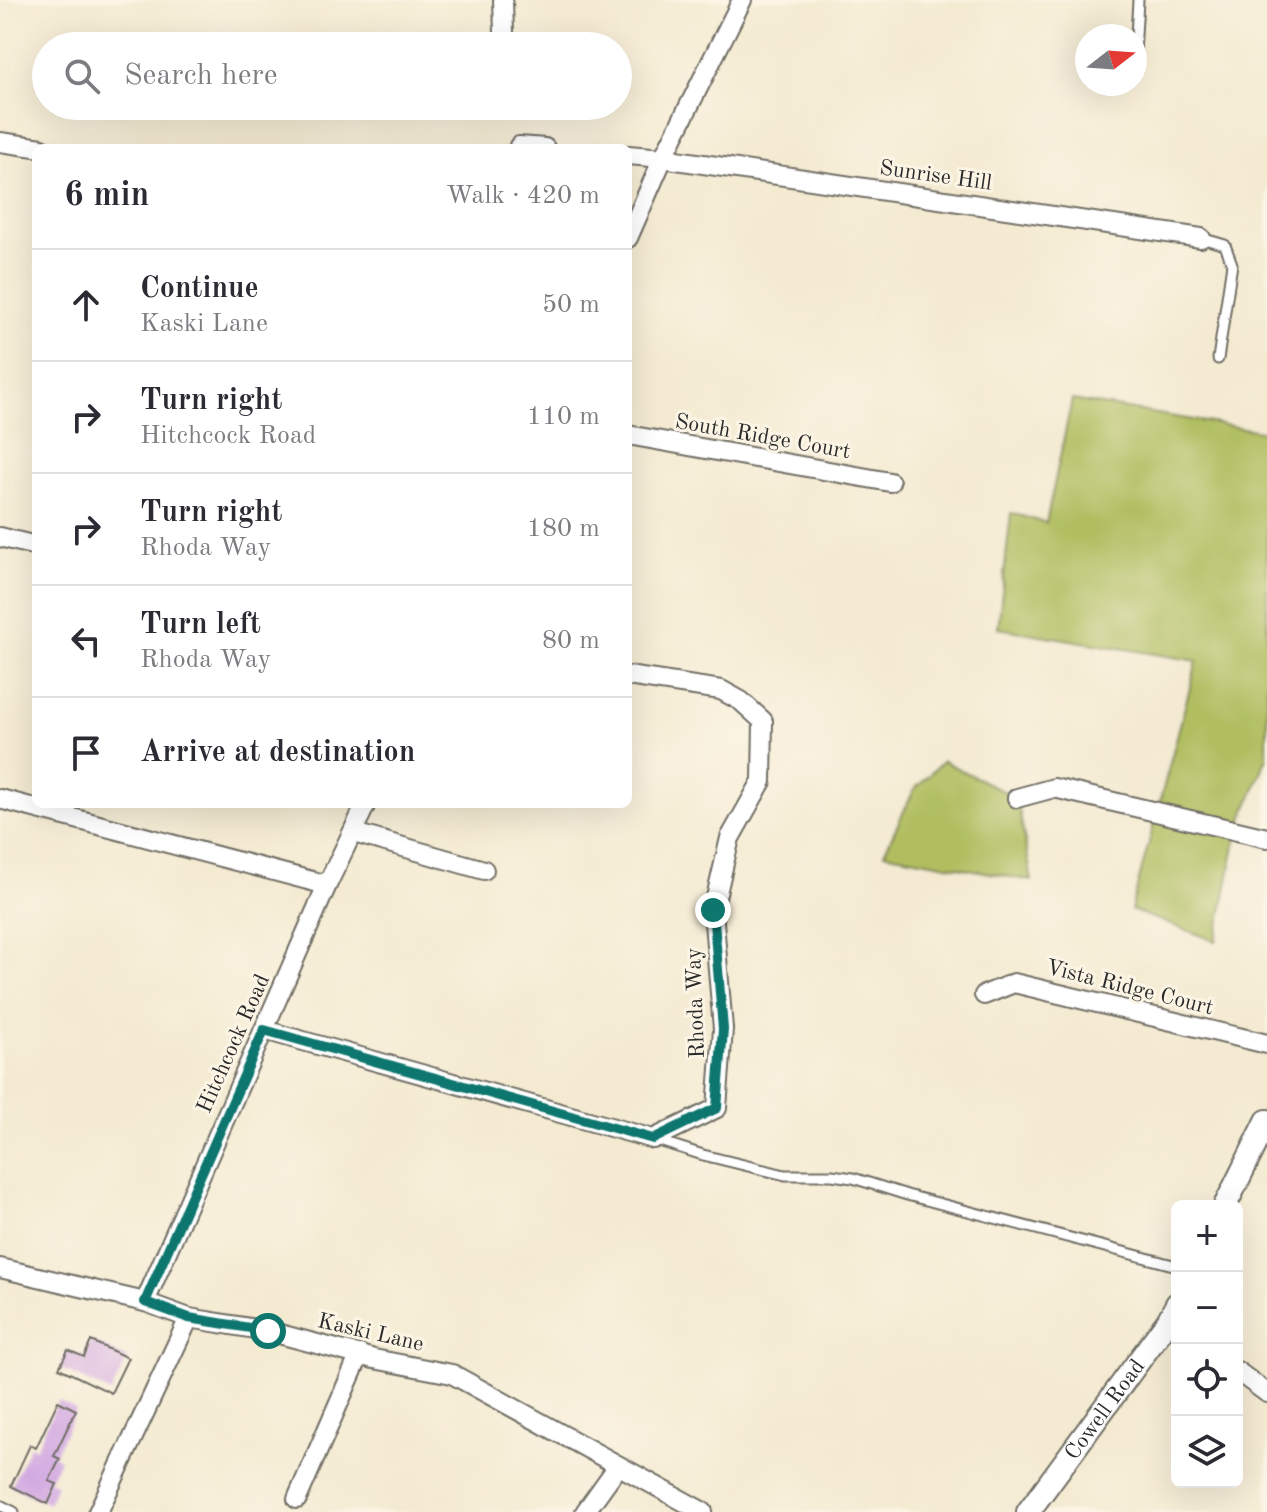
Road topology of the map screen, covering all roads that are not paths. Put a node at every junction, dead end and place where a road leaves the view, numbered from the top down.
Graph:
1 (503, 0) edge
2 (742, 0) edge
3 (1138, 0) edge
4 (1137, 24) edge
5 (504, 32) edge
6 (0, 142) edge
7 (32, 147) edge
8 (632, 155) edge
9 (663, 158) junction
10 (632, 229) edge
11 (1201, 238) joint
12 (1218, 359) dead end
13 (632, 436) edge
14 (890, 482) dead end
15 (0, 537) edge
16 (32, 545) edge
17 (632, 677) edge
18 (1017, 798) dead end
19 (0, 799) edge
20 (32, 807) edge
21 (34, 808) edge
22 (364, 808) edge
23 (354, 833) junction
24 (1267, 838) edge
25 (484, 870) dead end
26 (327, 885) junction
27 (984, 995) dead end
28 (264, 1030) junction
29 (1267, 1044) edge
30 (1267, 1122) edge
31 (653, 1139) junction
32 (1228, 1200) edge
33 (1171, 1264) edge
34 (0, 1268) edge
35 (145, 1302) junction
36 (189, 1318) junction
37 (1171, 1322) edge
38 (360, 1354) junction
39 (1243, 1375) edge
40 (1267, 1393) edge
41 (618, 1466) junction
42 (297, 1499) dead end
43 (0, 1505) edge
44 (14, 1512) edge
45 (98, 1512) edge
46 (585, 1512) edge
47 (703, 1512) edge
48 (1028, 1512) edge

1 - 5 street
2 - 9 street
3 - 4 lane
6 - 7 street
8 - 9 street, Sunrise Hill
9 - 10 street
9 - 11 street, Sunrise Hill
11 - 12 lane
13 - 14 street, South Ridge Court
15 - 16 street
17 - 31 street, Rhoda Way
18 - 24 street
19 - 20 street
21 - 26 street
22 - 23 street, Hitchcock Road
23 - 25 street
23 - 26 street, Hitchcock Road
26 - 28 street, Hitchcock Road
27 - 29 street, Vista Ridge Court
28 - 31 street
28 - 35 street, Hitchcock Road
30 - 32 street
31 - 33 lane
34 - 35 street, Kaski Lane
35 - 36 street, Kaski Lane
36 - 38 street, Kaski Lane
36 - 45 street
37 - 48 street, Cowell Road
38 - 41 street, Kaski Lane
38 - 42 street
39 - 40 street
41 - 46 street
41 - 47 street, Kaski Lane
43 - 44 lane

